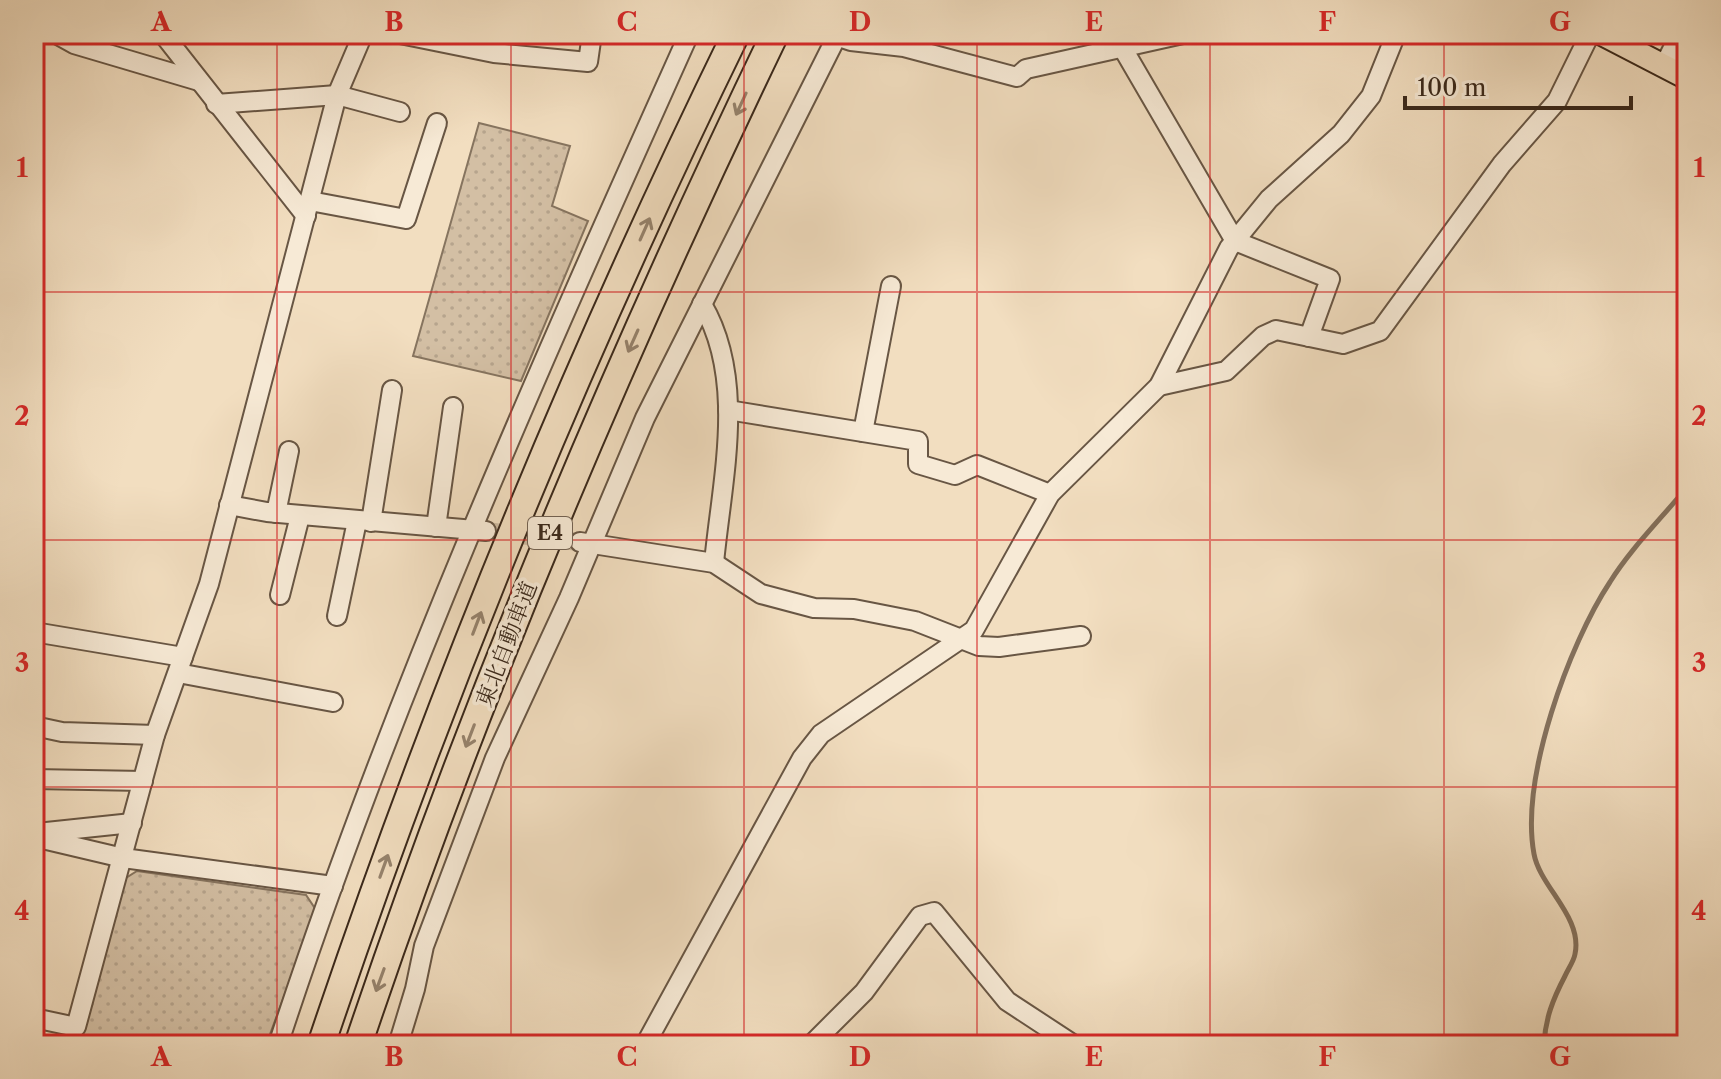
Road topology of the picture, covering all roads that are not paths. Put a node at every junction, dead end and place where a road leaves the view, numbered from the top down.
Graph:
1 (56, 34) edge
2 (363, 34) edge
3 (400, 34) edge
4 (592, 34) edge
5 (689, 34) edge
6 (736, 34) edge
7 (775, 34) edge
8 (1098, 34) edge
9 (1183, 34) edge
10 (1396, 34) edge
11 (1590, 34) edge
12 (1602, 34) edge
13 (1680, 34) edge
14 (835, 35) edge
15 (167, 36) edge
16 (1122, 47) junction
17 (1664, 66) junction
18 (1687, 78) edge
19 (199, 81) junction
20 (337, 95) junction
21 (216, 104) junction
22 (400, 112) dead end
23 (437, 123) dead end
24 (308, 209) junction
25 (1235, 241) junction
26 (891, 286) dead end
27 (702, 304) junction
28 (1309, 337) junction
29 (1159, 386) junction
30 (392, 390) dead end
31 (453, 407) dead end
32 (728, 410) junction
33 (863, 432) junction
34 (289, 451) dead end
35 (1050, 494) junction
36 (229, 505) junction
37 (276, 513) junction
38 (300, 516) junction
39 (364, 522) junction
40 (436, 527) junction
41 (479, 530) junction
42 (585, 543) junction
43 (714, 563) junction
44 (280, 595) dead end
45 (337, 616) dead end
46 (34, 632) edge
47 (1081, 636) dead end
48 (963, 639) junction
49 (180, 665) junction
50 (333, 702) dead end
51 (34, 726) edge
52 (155, 735) junction
53 (34, 779) edge
54 (143, 781) junction
55 (132, 823) junction
56 (34, 835) edge
57 (123, 858) junction
58 (333, 886) junction
59 (34, 1018) edge
60 (73, 1036) edge
61 (278, 1045) edge
62 (321, 1045) edge
63 (358, 1045) edge
64 (398, 1045) edge
65 (645, 1045) edge
66 (811, 1045) edge
67 (1074, 1045) edge

1 - 19 street
2 - 20 street
3 - 4 street
5 - 41 street
62 -> 6 highway, 東北自動車道 / E4
7 -> 63 highway, 東北自動車道 / E4
8 - 16 street
9 - 16 street
10 - 25 street
11 - 28 street
12 - 17 main road
13 - 17 street
14 - 16 street
14 - 27 street
15 - 19 street
16 - 25 street
17 - 18 main road
19 - 21 street
20 - 21 street
20 - 22 street
20 - 24 street
21 - 24 street
23 - 24 street
24 - 36 street
25 - 28 street
25 - 29 street
26 - 33 street
27 - 32 street
27 - 42 street
28 - 29 street
29 - 35 street
30 - 39 street
31 - 40 street
32 - 33 street
32 - 43 street
33 - 35 street
34 - 37 street
35 - 48 street
36 - 37 street
36 - 49 street
37 - 38 street
38 - 39 street
38 - 44 street
39 - 40 street
39 - 45 street
40 - 41 street
41 - 58 street
42 - 43 street
42 - 64 street
43 - 48 street
46 - 49 street
47 - 48 street
48 - 65 street
49 - 50 street
49 - 52 street
51 - 52 street
52 - 54 street
53 - 54 street
54 - 55 street
55 - 56 street
55 - 57 street
56 - 57 street
57 - 58 street
57 - 60 street
58 - 61 street
59 - 60 street
66 - 67 street

